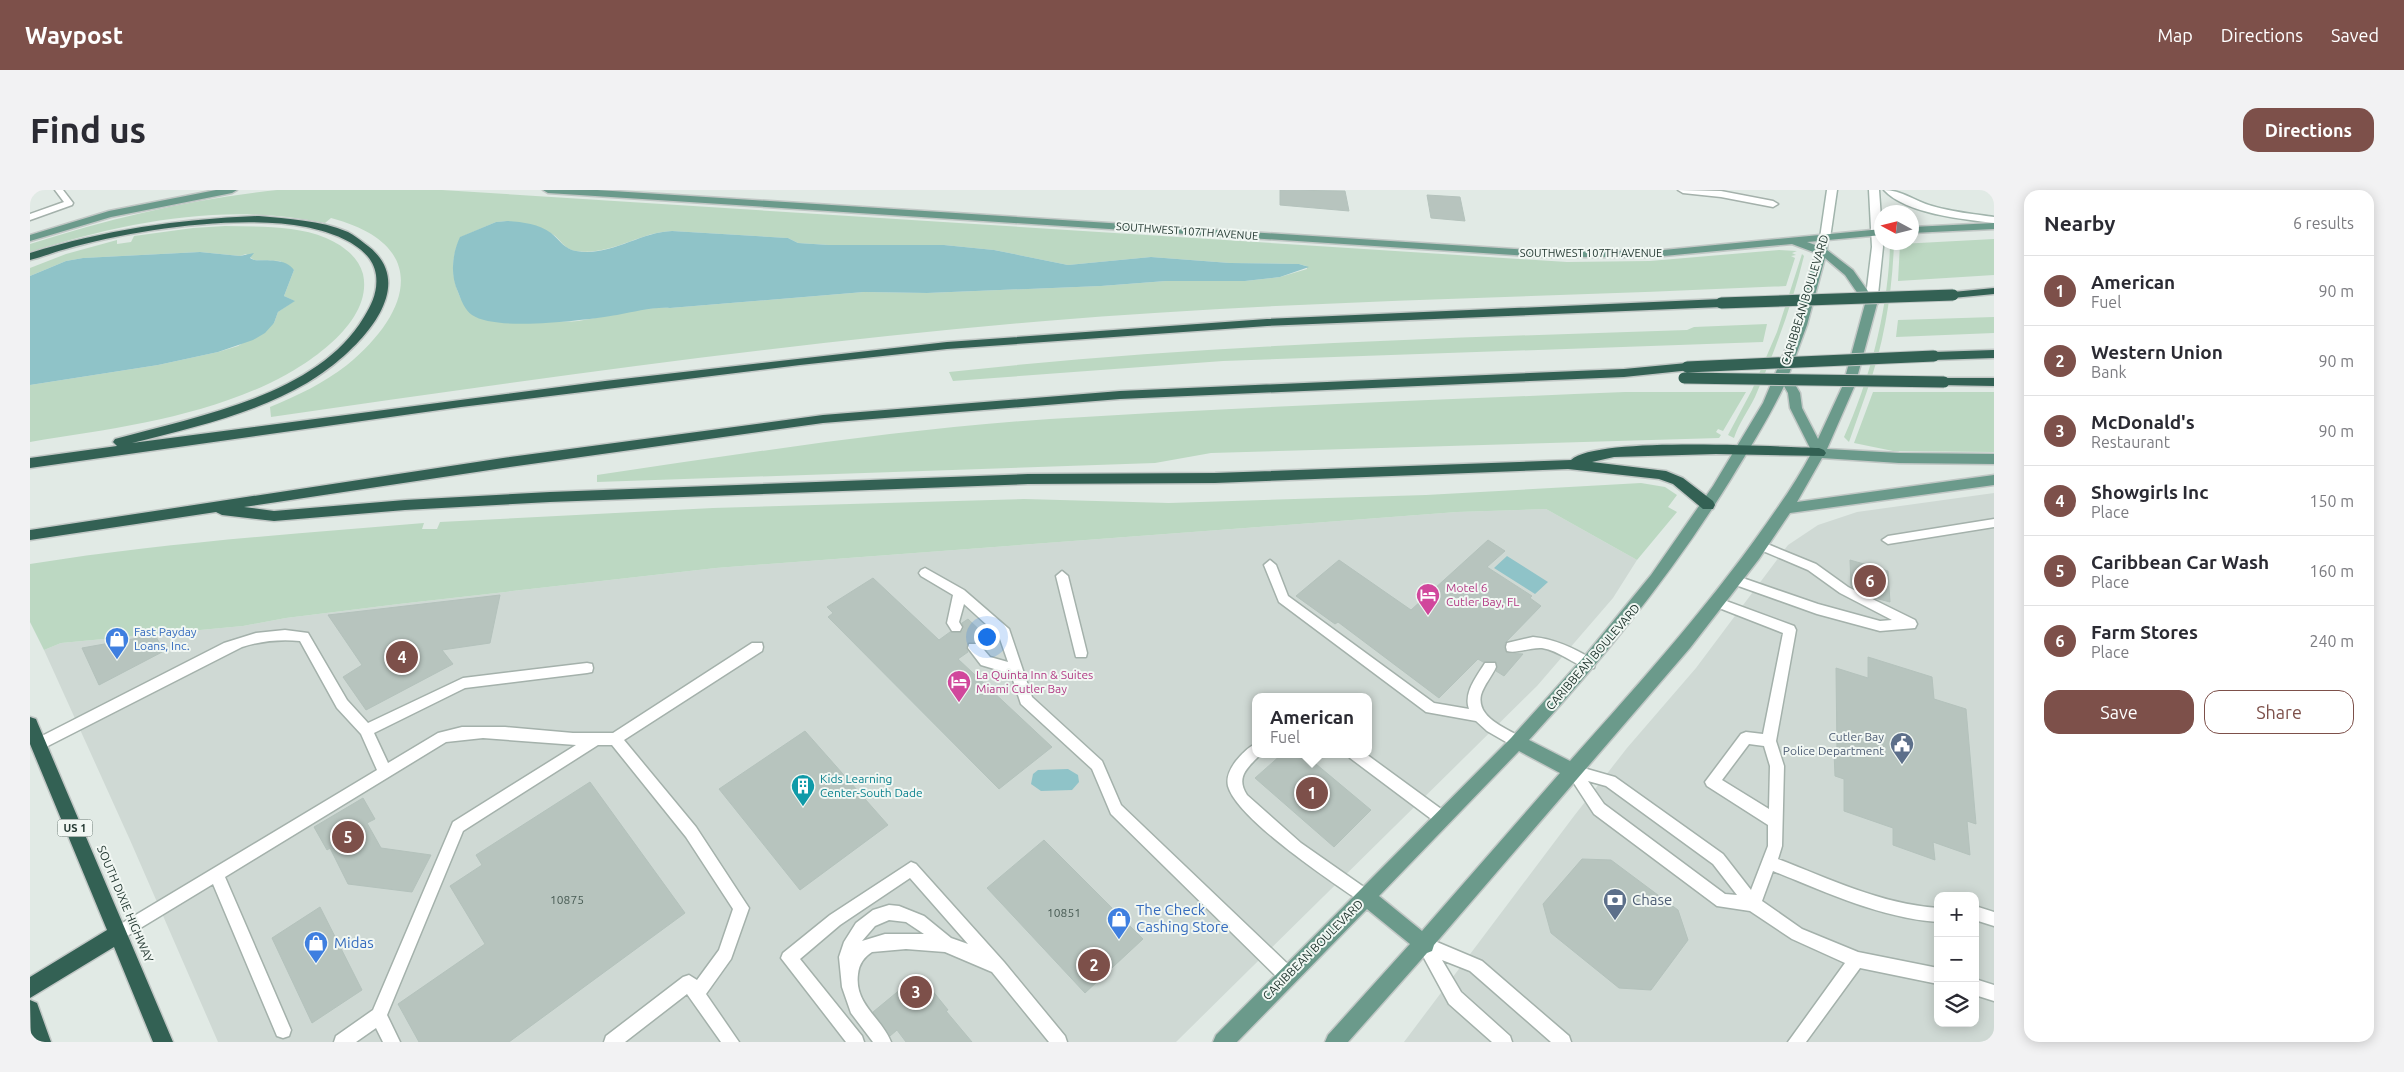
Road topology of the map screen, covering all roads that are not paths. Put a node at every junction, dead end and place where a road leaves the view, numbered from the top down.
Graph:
1 (59, 190) edge
2 (232, 190) edge
3 (548, 190) edge
4 (1683, 190) edge
5 (1832, 190) edge
6 (1874, 190) edge
7 (1889, 190) edge
8 (1773, 204) dead end
9 (1876, 205) edge
10 (30, 217) edge
11 (1994, 220) edge
12 (1994, 226) edge
13 (1919, 230) edge
14 (1874, 233) edge
15 (30, 238) edge
16 (1825, 238) junction
17 (1786, 241) junction
18 (1877, 250) edge
19 (1822, 251) junction
20 (30, 257) edge
21 (1994, 290) edge
22 (1953, 295) junction
23 (1994, 295) edge
24 (1871, 304) junction
25 (1994, 354) edge
26 (1685, 373) junction
27 (1783, 374) junction
28 (1994, 382) edge
29 (1742, 450) junction
30 (1819, 453) junction
31 (59, 458) junction
32 (1994, 459) edge
33 (30, 463) edge
34 (1568, 464) junction
35 (1994, 480) edge
36 (1708, 505) junction
37 (201, 508) junction
38 (1784, 509) junction
39 (1994, 524) edge
40 (30, 534) edge
41 (1888, 540) dead end
42 (1760, 545) junction
43 (1270, 565) dead end
44 (925, 573) dead end
45 (1062, 576) dead end
46 (1734, 580) junction
47 (960, 593) junction
48 (1718, 602) junction
49 (956, 627) dead end
50 (1512, 646) dead end
51 (757, 647) dead end
52 (974, 648) dead end
53 (1082, 654) dead end
54 (1589, 664) junction
55 (1490, 667) dead end
56 (587, 668) dead end
57 (1017, 670) junction
58 (1477, 716) junction
59 (30, 724) edge
60 (366, 730) junction
61 (615, 739) junction
62 (594, 741) junction
63 (1769, 741) junction
64 (1518, 742) junction
65 (39, 744) junction
66 (1252, 754) edge
67 (1360, 758) edge
68 (1573, 771) junction
69 (385, 772) junction
70 (1443, 819) junction
71 (1776, 821) junction
72 (1769, 862) junction
73 (217, 875) junction
74 (1366, 897) junction
75 (1753, 904) junction
76 (1979, 914) edge
77 (1934, 915) edge
78 (1994, 919) edge
79 (119, 933) junction
80 (946, 944) junction
81 (1425, 945) junction
82 (1857, 960) junction
83 (998, 968) junction
84 (1934, 975) edge
85 (1288, 976) junction
86 (849, 977) junction
87 (30, 988) edge
88 (1979, 988) edge
89 (1994, 993) edge
90 (697, 994) junction
91 (30, 1010) edge
92 (379, 1016) junction
93 (283, 1030) dead end
94 (41, 1042) edge
95 (163, 1042) edge
96 (342, 1042) edge
97 (392, 1042) edge
98 (612, 1042) edge
99 (732, 1042) edge
100 (856, 1042) edge
101 (883, 1042) edge
102 (1059, 1042) edge
103 (1223, 1042) edge
104 (1335, 1042) edge
105 (1504, 1042) edge
106 (1563, 1042) edge
107 (1796, 1042) edge

1 - 10 lane
2 - 15 main road
3 - 17 main road, SOUTHWEST 107TH AVENUE
4 - 8 street
5 - 16 street, CARIBBEAN BOULEVARD
6 - 9 street
7 - 11 street
12 - 13 main road
14 - 16 main road, SOUTHWEST 107TH AVENUE
16 - 17 main road, SOUTHWEST 107TH AVENUE
16 - 19 main road, CARIBBEAN BOULEVARD
17 - 19 main road
18 - 24 street
19 - 24 main road
19 - 27 main road, CARIBBEAN BOULEVARD
20 - 31 highway
21 - 22 highway
22 - 23 highway
22 - 31 highway, bridge
24 - 30 main road
25 - 26 highway, bridge
26 - 28 highway, bridge
26 - 37 highway
27 - 29 main road, CARIBBEAN BOULEVARD
27 - 30 main road
29 - 30 highway
29 - 34 highway
29 - 36 main road, CARIBBEAN BOULEVARD
30 - 32 main road
30 - 38 main road
31 - 33 highway
34 - 36 highway
34 - 37 highway
35 - 38 main road
36 - 54 main road, CARIBBEAN BOULEVARD
37 - 40 highway
38 - 42 main road
39 - 41 lane
42 - 46 main road
42 - 46 lane
43 - 58 lane
44 - 47 lane
45 - 53 lane
46 - 48 main road
47 - 49 lane
47 - 57 lane
48 - 63 lane
48 - 68 main road
50 - 54 lane
51 - 61 lane
52 - 57 lane
54 - 64 main road, CARIBBEAN BOULEVARD
55 - 58 lane
56 - 60 lane
57 - 85 lane
58 - 64 lane
59 - 65 highway, SOUTH DIXIE HIGHWAY / US 1
60 - 65 lane
60 - 69 lane
61 - 62 lane
61 - 90 lane
62 - 69 lane
62 - 92 lane
63 - 71 lane
63 - 71 lane
64 - 68 main road
64 - 70 main road, CARIBBEAN BOULEVARD
65 - 79 highway, SOUTH DIXIE HIGHWAY / US 1
66 - 74 lane
67 - 70 lane
68 - 75 lane
68 - 75 lane
68 - 81 main road
69 - 73 lane
70 - 74 main road, CARIBBEAN BOULEVARD
71 - 72 lane
72 - 75 lane
72 - 77 lane
73 - 79 lane
73 - 93 lane
74 - 81 main road
74 - 85 main road, CARIBBEAN BOULEVARD
75 - 82 lane
76 - 78 lane
79 - 87 highway
79 - 95 highway, SOUTH DIXIE HIGHWAY / US 1
80 - 83 lane
80 - 86 lane
80 - 86 lane
81 - 104 main road
81 - 105 lane
81 - 106 lane
82 - 84 lane
82 - 107 lane
83 - 100 lane
83 - 102 lane
85 - 103 main road, CARIBBEAN BOULEVARD
86 - 101 lane
88 - 89 lane
90 - 98 lane
90 - 99 lane
91 - 94 highway
92 - 96 lane
92 - 97 lane

